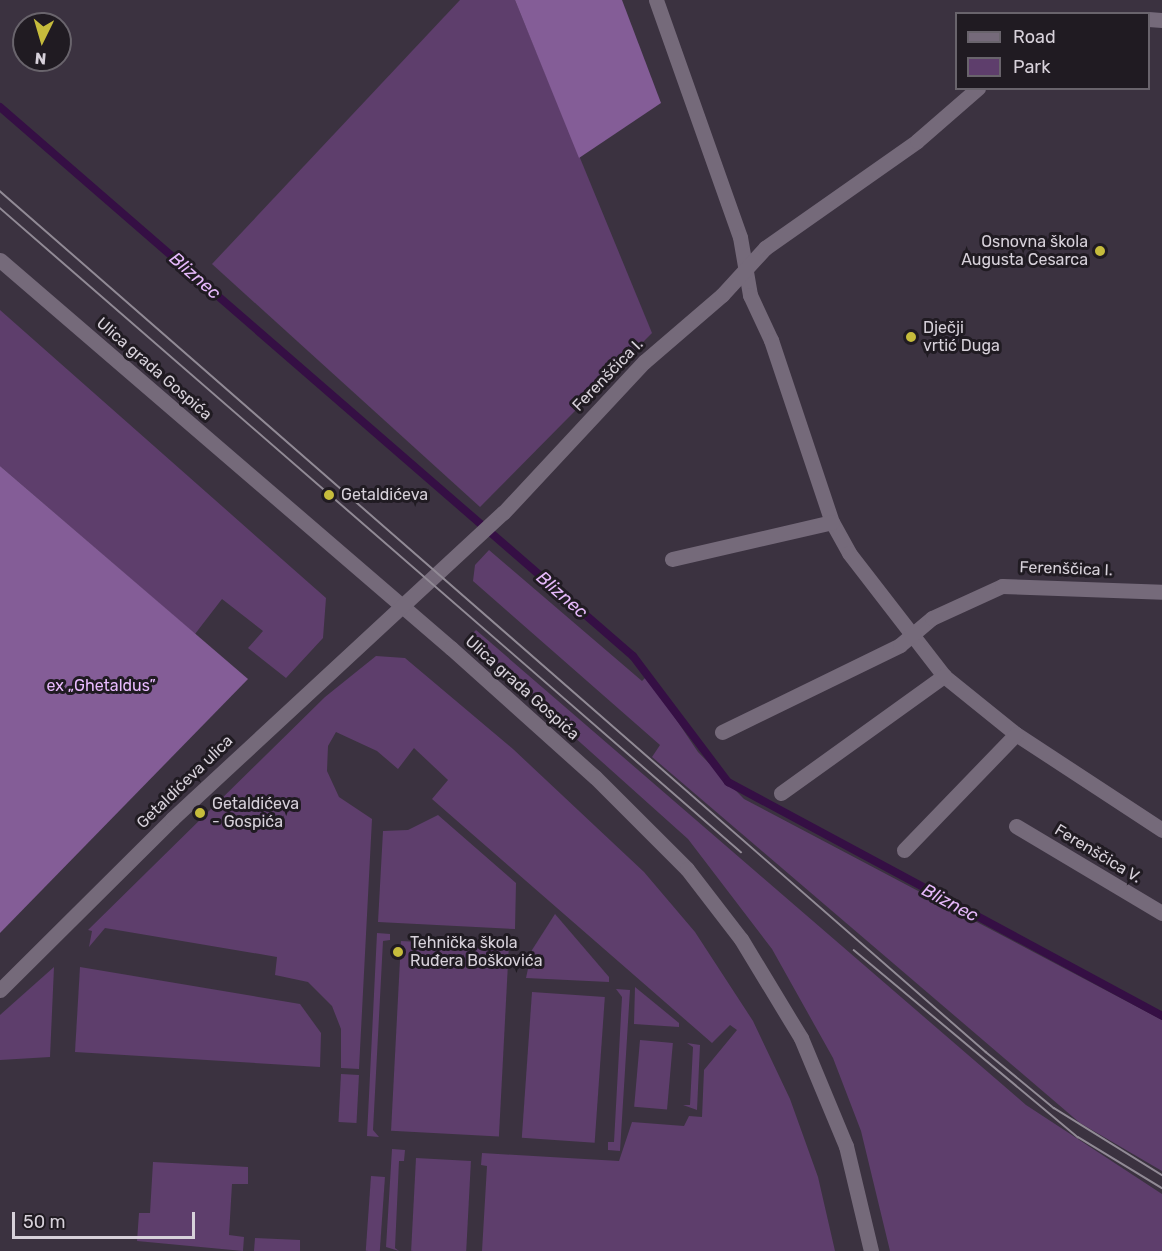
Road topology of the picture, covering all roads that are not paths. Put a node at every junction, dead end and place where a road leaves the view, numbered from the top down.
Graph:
1 (656, 0) edge
2 (976, 90) edge
3 (0, 260) edge
4 (745, 268) junction
5 (832, 522) junction
6 (463, 550) joint
7 (672, 559) dead end
8 (1162, 592) edge
9 (399, 604) junction
10 (911, 636) junction
11 (944, 676) junction
12 (722, 732) dead end
13 (1016, 735) junction
14 (781, 793) dead end
15 (1016, 826) dead end
16 (1162, 830) edge
17 (904, 850) dead end
18 (1162, 913) edge
19 (0, 990) edge
20 (871, 1251) edge

1 - 4 street
2 - 4 street, Ferenščica I.
3 - 9 street, Ulica grada Gospića
4 - 5 street
4 - 6 street, Ferenščica I.
5 - 7 street
5 - 10 street
6 - 9 street, Getaldićeva ulica
8 - 10 street, Ferenščica I.
9 - 19 street, Getaldićeva ulica
9 - 20 street, Ulica grada Gospića
10 - 11 street
10 - 12 street, Ferenščica I.
11 - 13 street
11 - 14 street
13 - 16 street
13 - 17 street
15 - 18 street, Ferenščica V.

